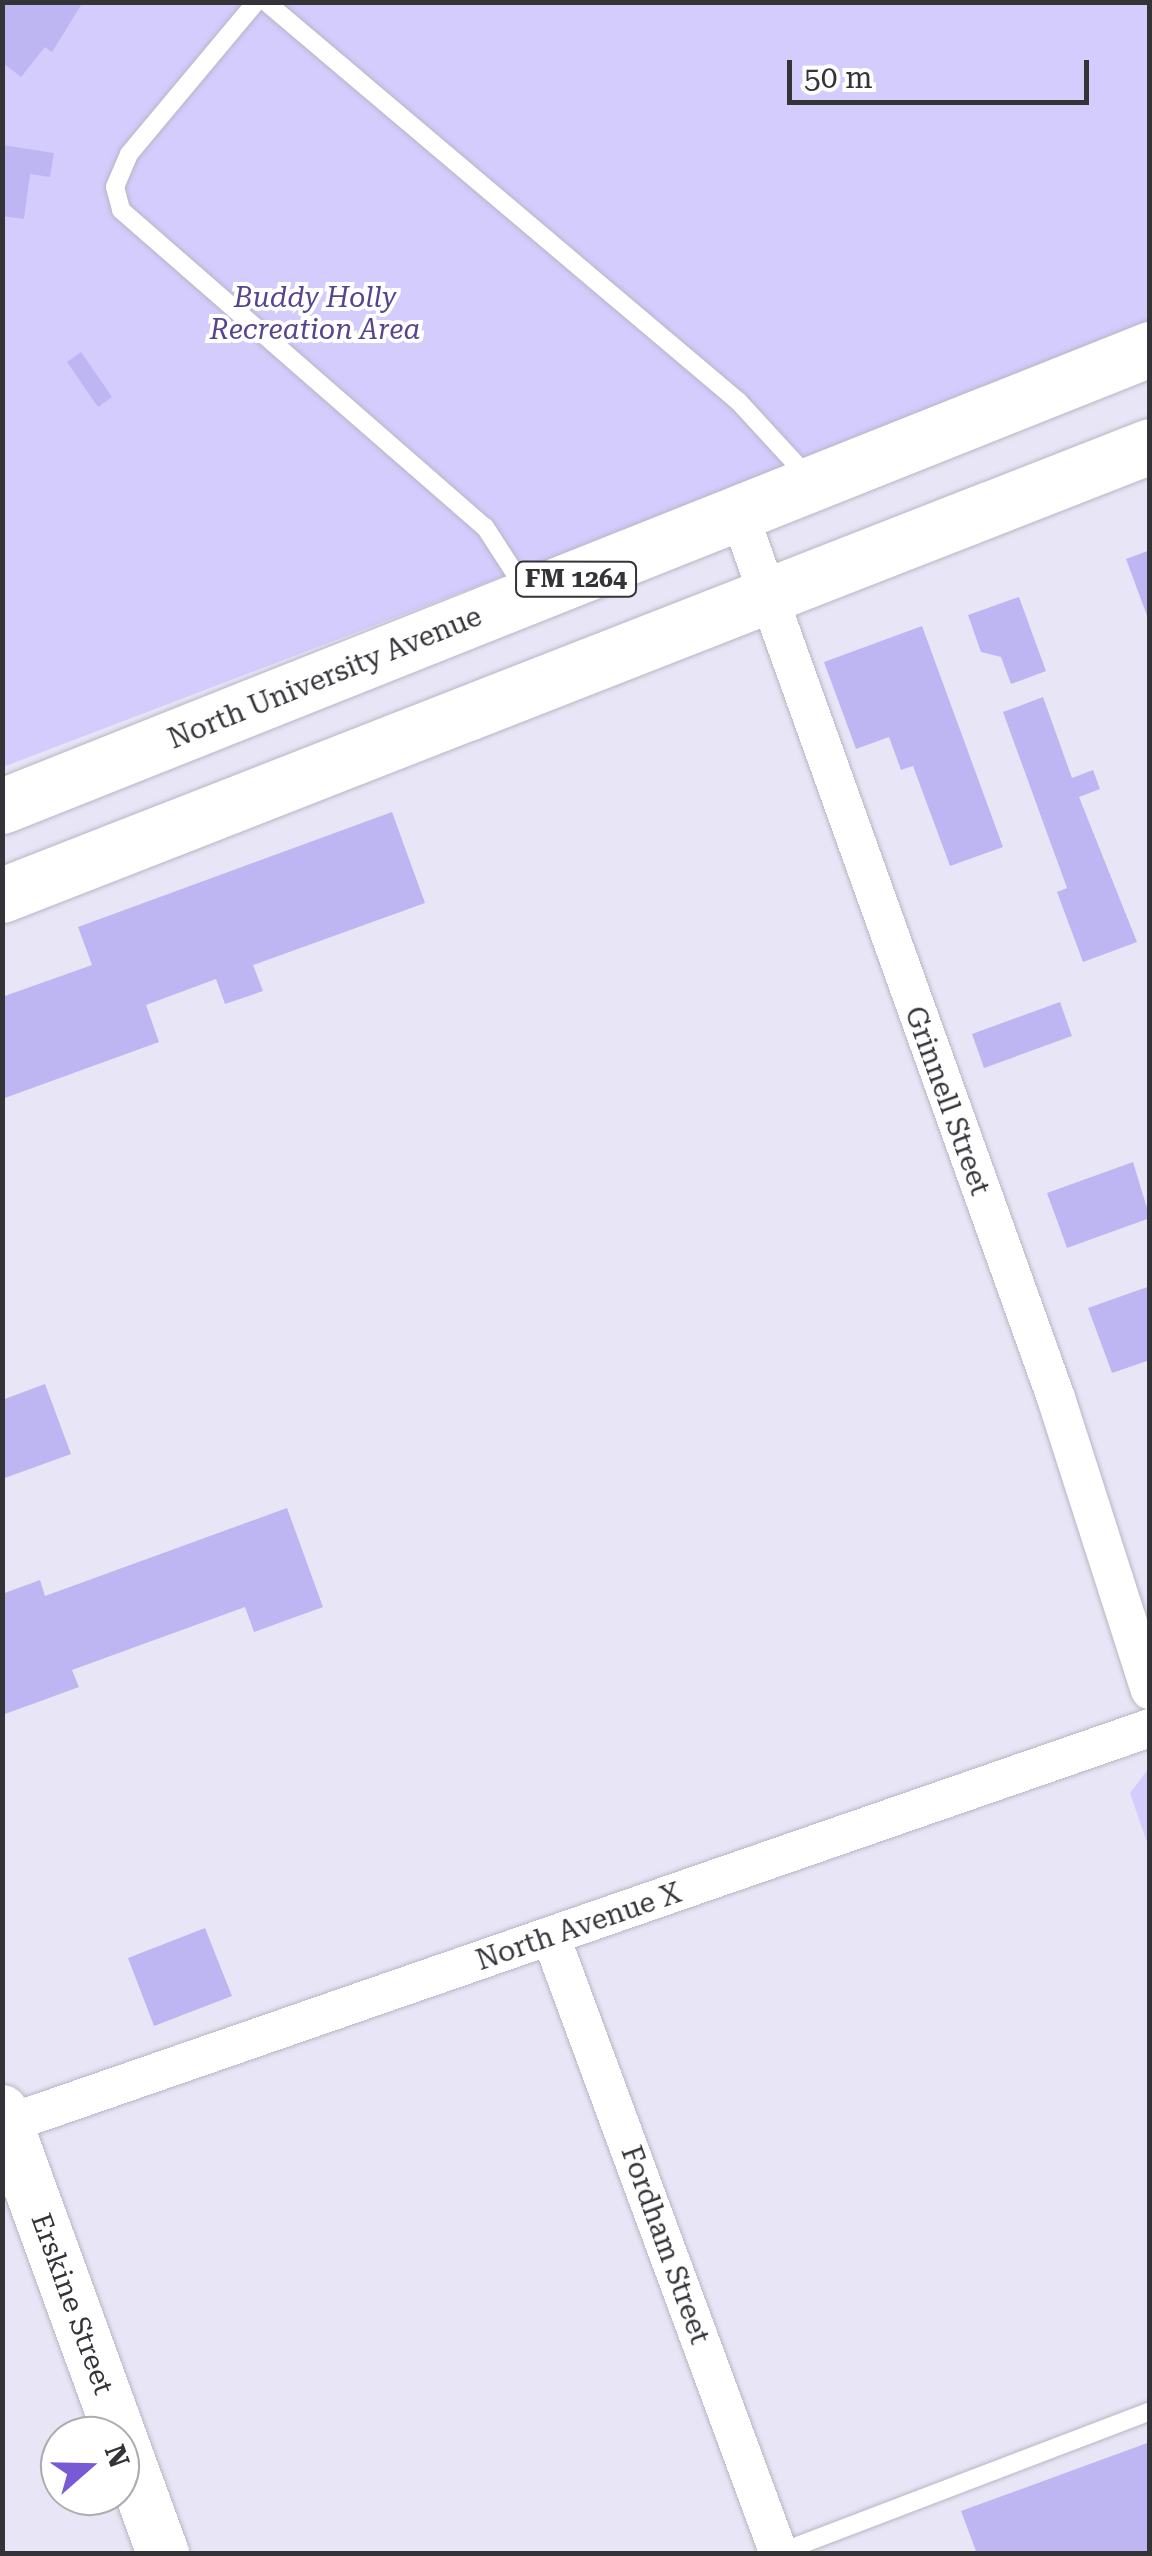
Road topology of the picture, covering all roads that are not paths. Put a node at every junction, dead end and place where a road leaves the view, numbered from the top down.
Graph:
1 (256, 2) edge
2 (266, 2) edge
3 (1150, 349) edge
4 (1150, 446) edge
5 (815, 484) junction
6 (739, 514) junction
7 (530, 597) junction
8 (768, 597) junction
9 (2, 806) edge
10 (2, 895) edge
11 (1150, 1690) edge
12 (1150, 1728) edge
13 (551, 1937) junction
14 (5, 2117) edge
15 (1150, 2411) edge
16 (779, 2553) edge
17 (163, 2554) edge

1 - 7 lane
2 - 5 lane
3 - 5 main road, North University Avenue / FM 1264
4 - 8 main road
5 - 6 main road, North University Avenue / FM 1264
6 - 7 main road, North University Avenue / FM 1264
6 - 8 street, Grinnell Street
7 - 9 main road, North University Avenue / FM 1264
8 - 10 main road
8 - 11 street, Grinnell Street
12 - 13 street, North Avenue X
13 - 14 street, North Avenue X
13 - 16 street, Fordham Street
14 - 17 main road, Erskine Street
15 - 16 lane

